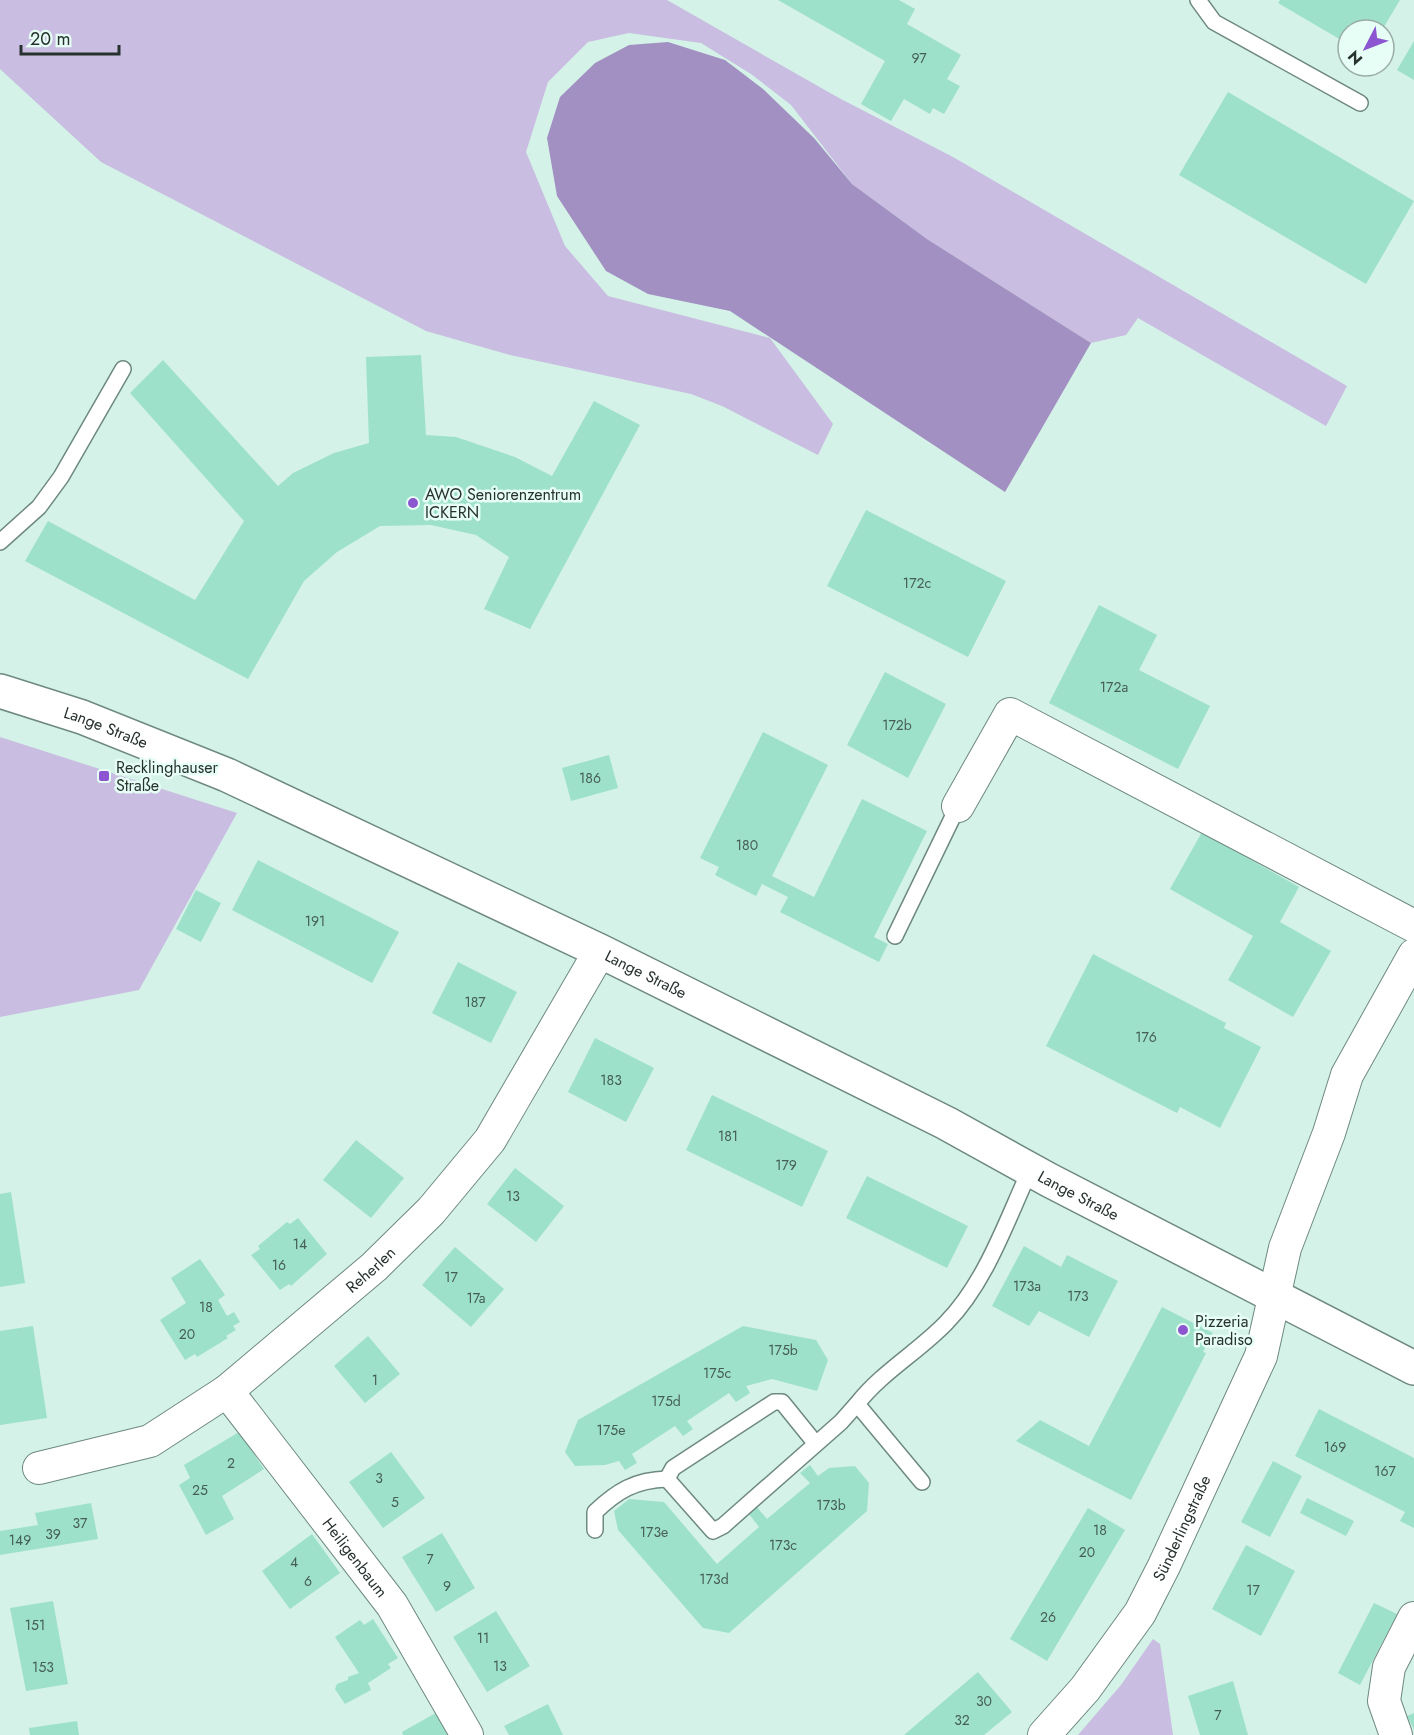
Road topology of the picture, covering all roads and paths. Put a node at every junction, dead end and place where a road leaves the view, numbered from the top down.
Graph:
1 (1198, 0) edge
2 (1360, 103) dead end
3 (123, 369) dead end
4 (0, 542) edge
5 (0, 691) edge
6 (958, 806) joint
7 (1414, 926) edge
8 (895, 936) dead end
9 (600, 951) junction
10 (1414, 955) edge
11 (1030, 1170) junction
12 (1274, 1297) junction
13 (1414, 1368) edge
14 (227, 1391) junction
15 (857, 1404) junction
16 (816, 1444) junction
17 (39, 1468) dead end
18 (667, 1479) junction
19 (922, 1482) dead end
20 (595, 1530) dead end
21 (1414, 1618) edge
22 (467, 1735) edge
23 (1044, 1735) edge
24 (1396, 1735) edge

1 - 2 lane
3 - 4 lane
5 - 9 main road, Lange Straße
6 - 7 street
6 - 8 lane
9 - 11 main road, Lange Straße
9 - 14 street, Reherlen
10 - 12 street
11 - 12 main road, Lange Straße
11 - 15 lane
12 - 13 main road, Lange Straße
12 - 23 street, Sünderlingstraße
14 - 17 street, Reherlen
14 - 22 street, Heiligenbaum
15 - 16 lane
15 - 19 lane
16 - 18 lane
16 - 18 lane
18 - 20 lane
21 - 24 street

